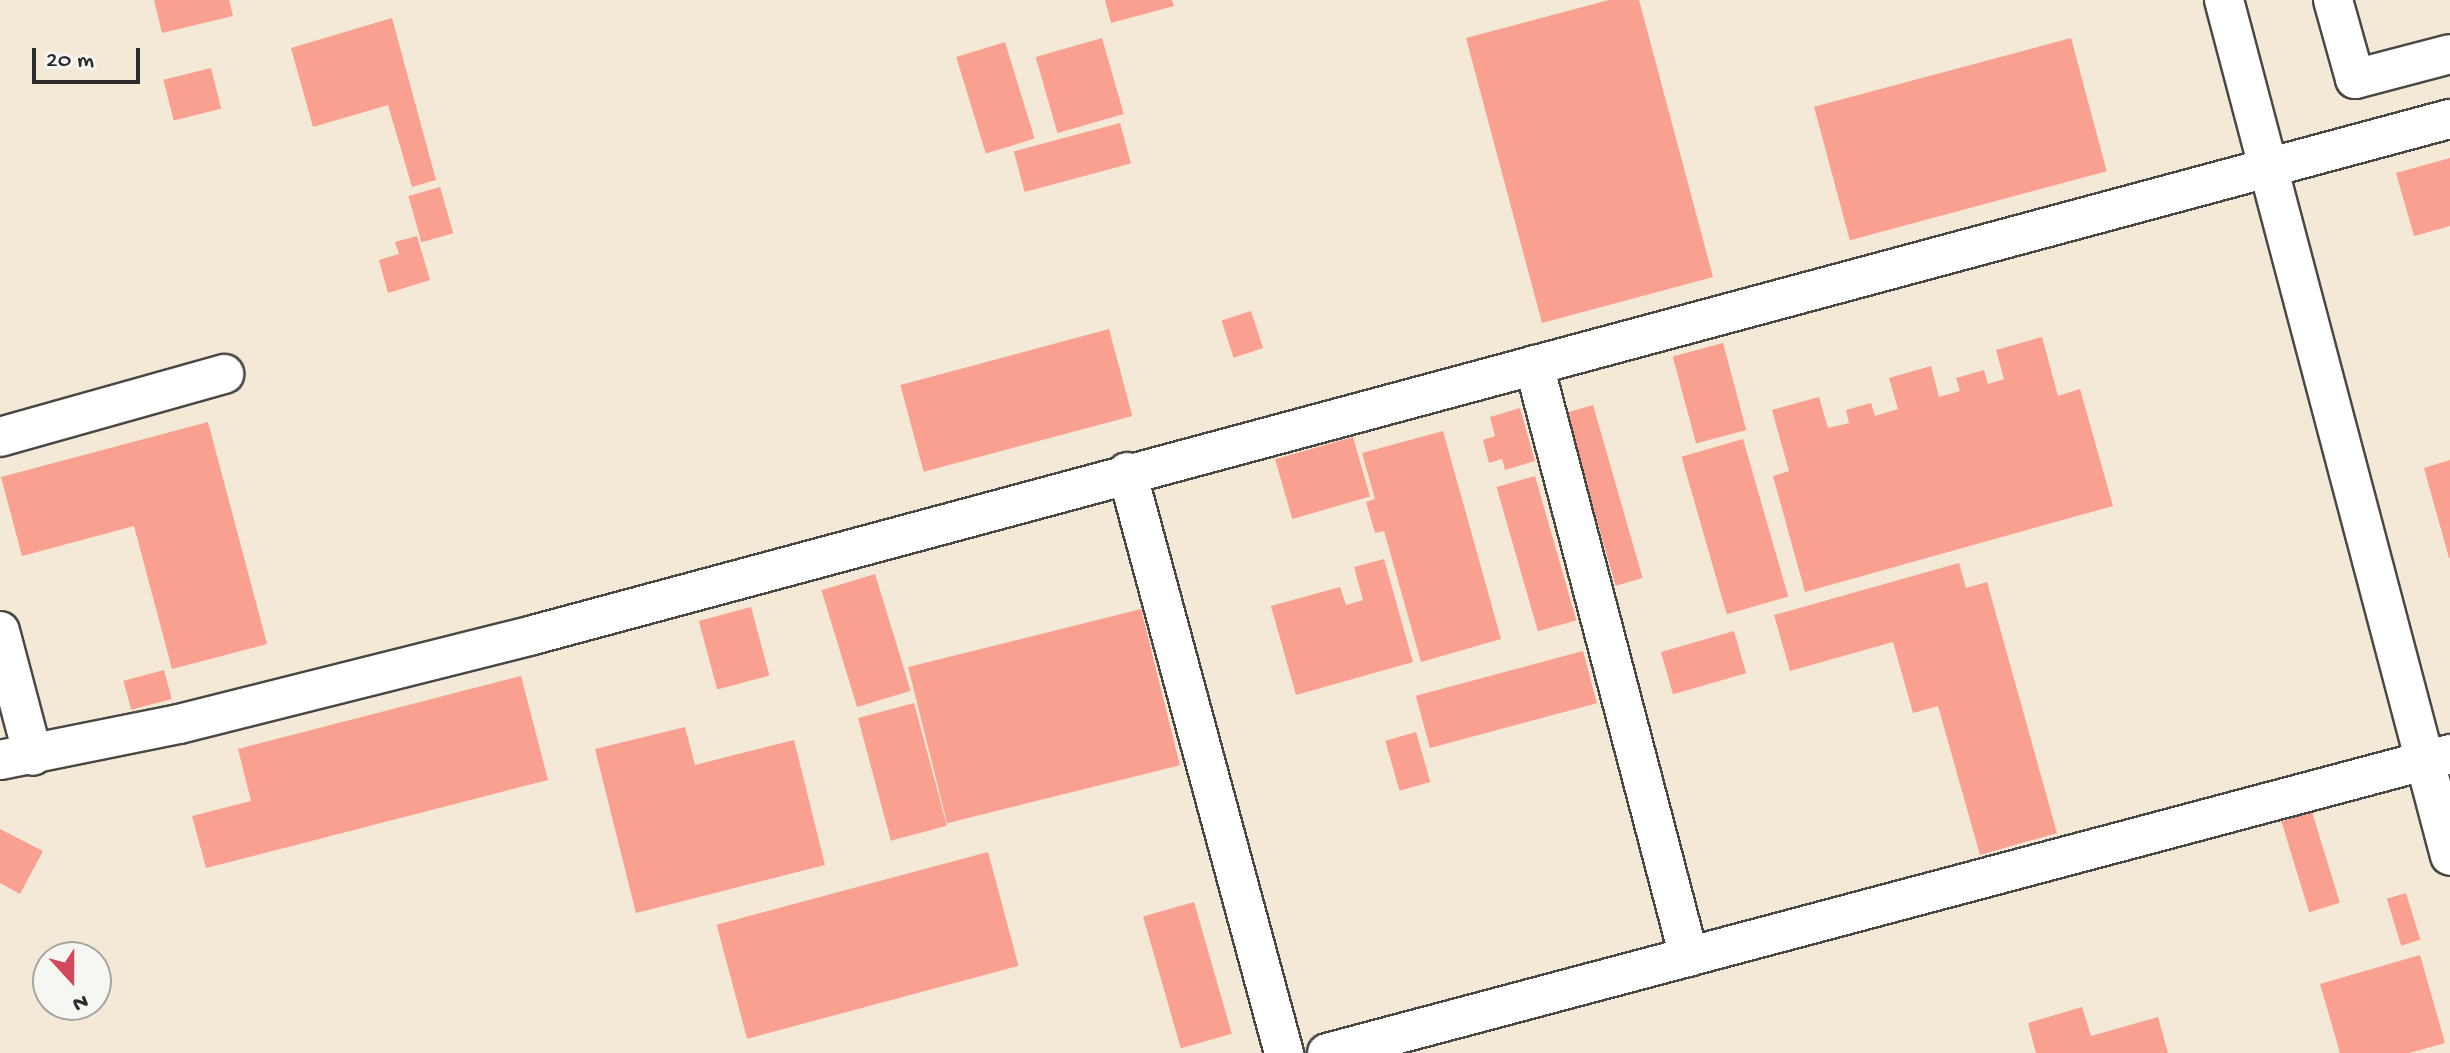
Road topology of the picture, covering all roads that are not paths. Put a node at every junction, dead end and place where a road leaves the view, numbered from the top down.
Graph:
1 (2224, 0) edge
2 (2333, 0) edge
3 (2450, 54) edge
4 (2450, 119) edge
5 (2269, 168) junction
6 (1534, 365) junction
7 (224, 374) dead end
8 (0, 437) edge
9 (1127, 472) junction
10 (0, 631) edge
11 (2437, 757) edge
12 (16, 758) edge
13 (2450, 856) edge
14 (1689, 957) junction
15 (1284, 1053) edge
16 (1327, 1053) edge

1 - 5 street
2 - 3 street
4 - 5 street
5 - 6 street
5 - 11 street
6 - 9 street
6 - 14 street
7 - 8 street
9 - 12 street
9 - 15 street
10 - 12 street
11 - 13 street
11 - 14 street
14 - 16 street

